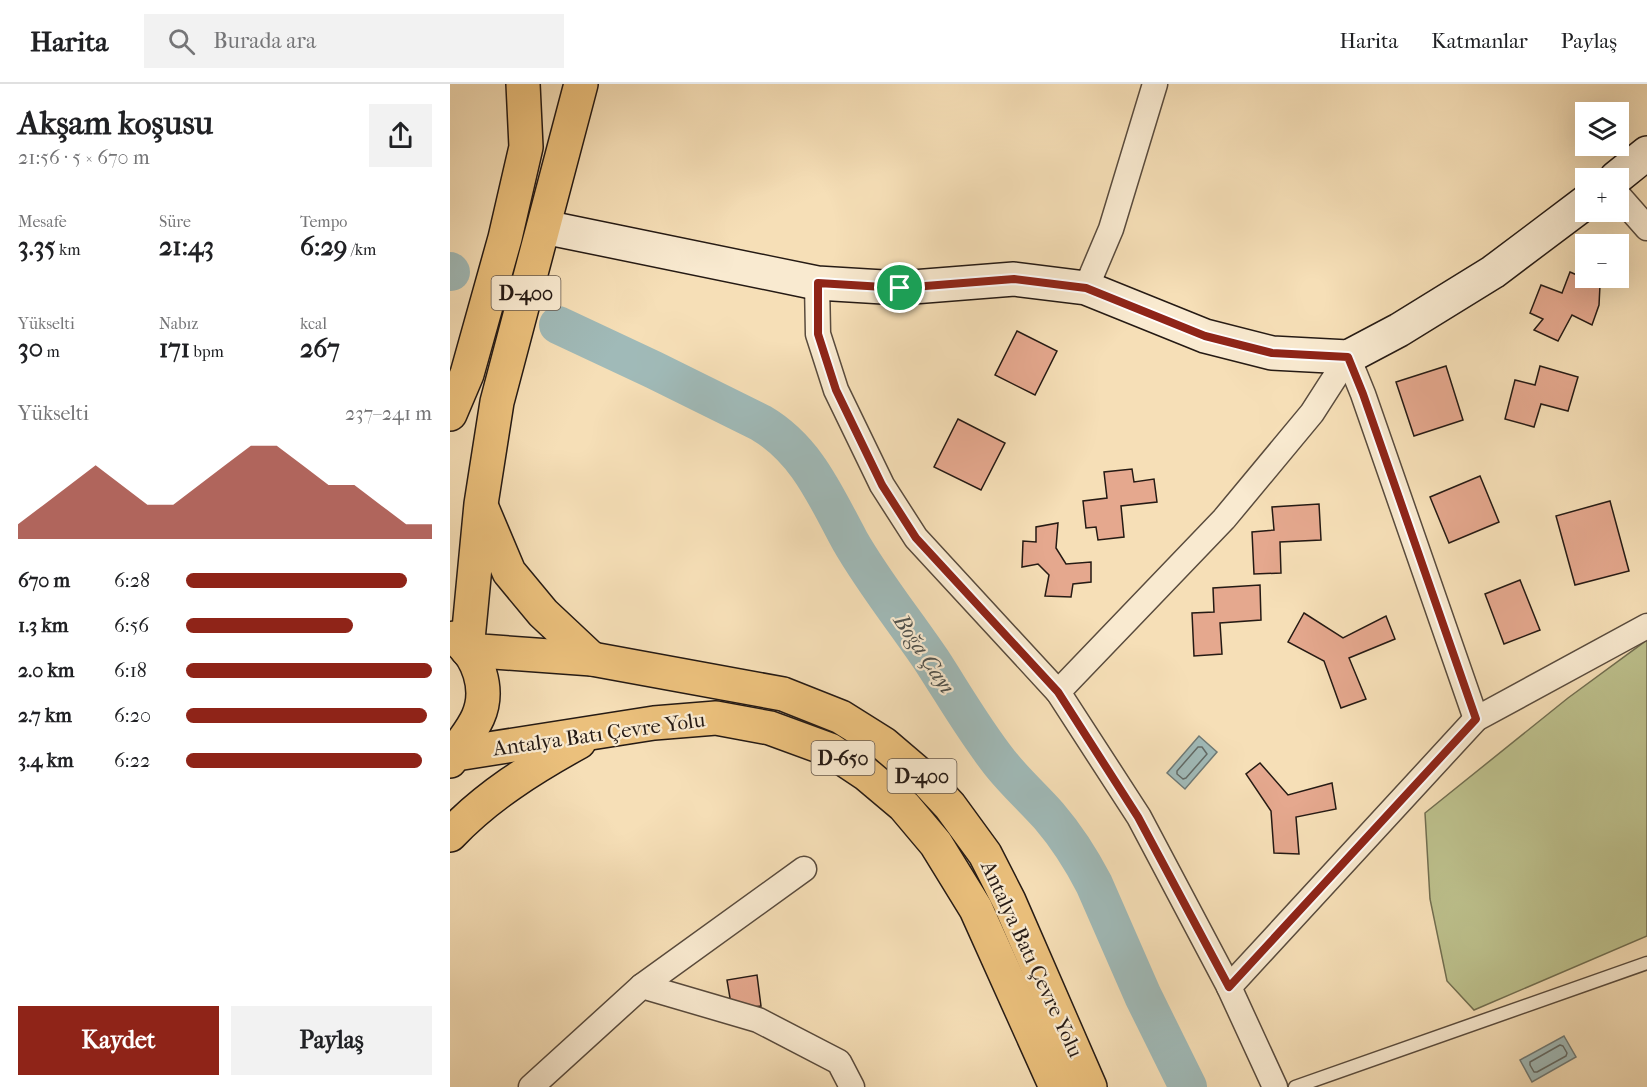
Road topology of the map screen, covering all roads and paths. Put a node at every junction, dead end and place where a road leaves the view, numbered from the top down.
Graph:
1 (523, 84) edge
2 (581, 84) edge
3 (1155, 84) edge
4 (1647, 153) edge
5 (1628, 168) edge
6 (1629, 208) edge
7 (1575, 210) edge
8 (544, 227) junction
9 (1647, 228) edge
10 (818, 283) junction
11 (1086, 288) junction
12 (1348, 357) junction
13 (450, 414) edge
14 (481, 504) junction
15 (1647, 626) edge
16 (459, 643) edge
17 (592, 659) junction
18 (1058, 692) junction
19 (1476, 719) junction
20 (600, 732) junction
21 (451, 757) edge
22 (450, 835) edge
23 (804, 870) dead end
24 (1647, 963) edge
25 (642, 986) junction
26 (1229, 987) junction
27 (531, 1087) edge
28 (852, 1087) edge
29 (1056, 1087) edge
30 (1090, 1087) edge
31 (1275, 1087) edge
32 (1295, 1087) edge

1 - 13 highway, D-400
2 - 8 highway, D-400
3 - 11 street
4 - 5 street
6 - 9 street
7 - 12 street
8 - 10 street
8 - 14 highway, D-400
10 - 11 street
10 - 18 street
11 - 12 street
12 - 18 street
12 - 19 street
14 - 16 highway
14 - 17 highway
15 - 19 street
16 - 17 highway, Antalya Batı Çevre Yolu
16 - 21 highway
17 - 30 highway, Antalya Batı Çevre Yolu / D-400
18 - 26 street
19 - 26 street
20 - 21 highway, Antalya Batı Çevre Yolu / D-650
20 - 22 highway
20 - 29 highway, Antalya Batı Çevre Yolu / D-650
23 - 25 street
24 - 32 lane
25 - 27 street
25 - 28 street
26 - 31 street

